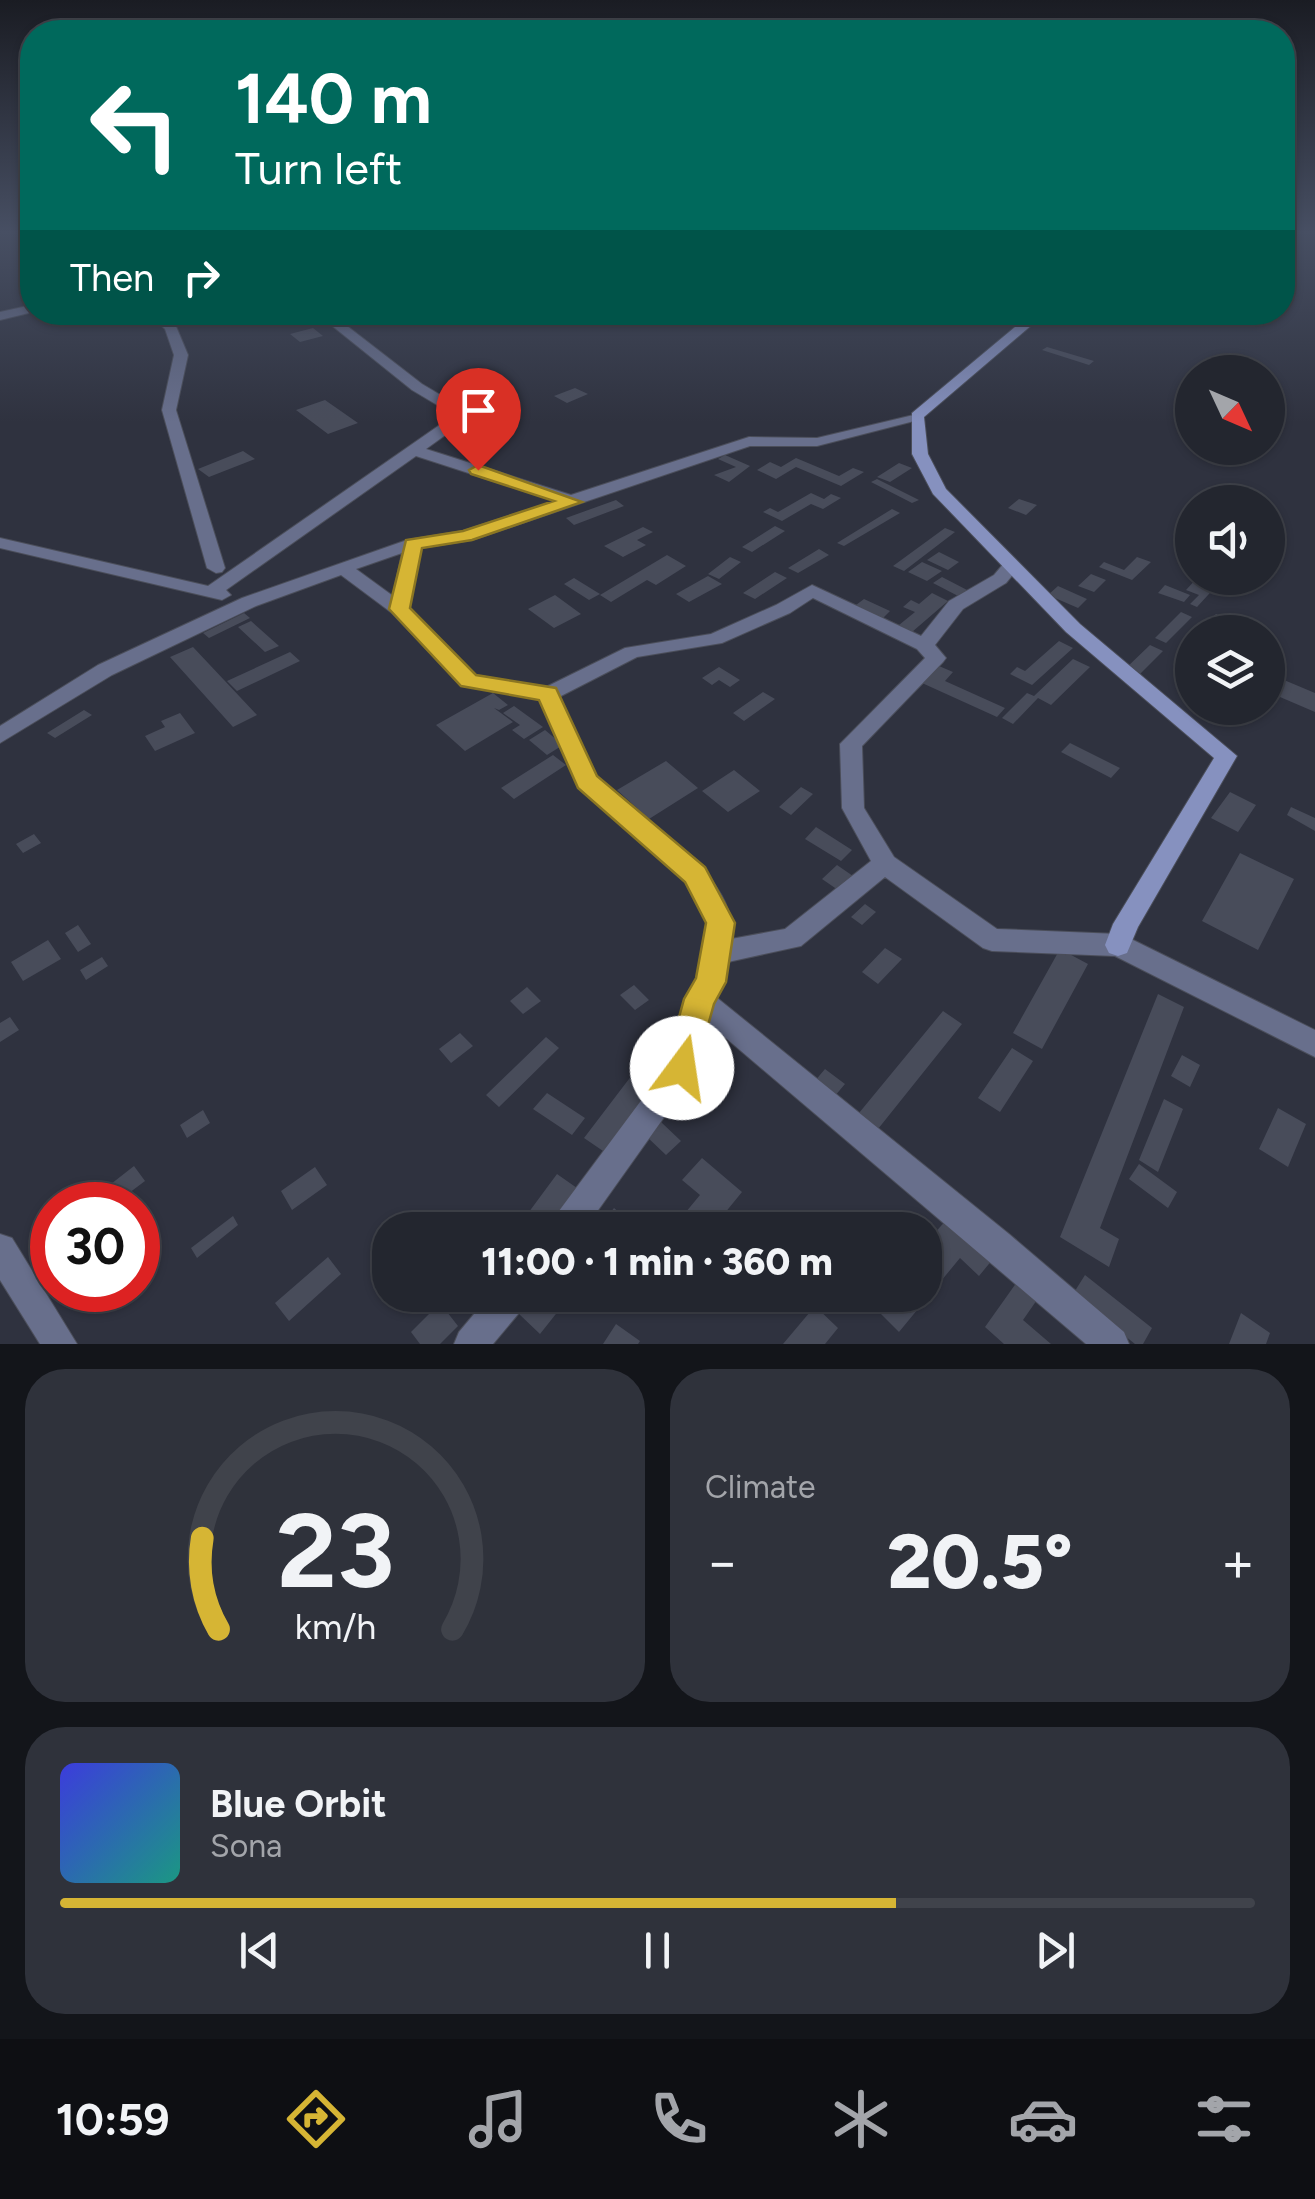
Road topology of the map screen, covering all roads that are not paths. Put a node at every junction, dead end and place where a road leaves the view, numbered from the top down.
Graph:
1 (169, 325) edge
2 (337, 325) edge
3 (1026, 325) edge
4 (917, 416) junction
5 (414, 450) junction
6 (572, 502) junction
7 (0, 543) edge
8 (413, 544) junction
9 (258, 560) junction
10 (1011, 566) junction
11 (216, 568) junction
12 (343, 568) junction
13 (158, 580) junction
14 (210, 592) junction
15 (249, 602) junction
16 (399, 609) junction
17 (924, 645) junction
18 (548, 694) junction
19 (0, 736) edge
20 (885, 864) junction
21 (1118, 945) junction
22 (716, 952) junction
23 (699, 999) junction
24 (1315, 1044) edge
25 (577, 1212) edge
26 (0, 1250) edge
27 (498, 1312) edge
28 (60, 1344) edge
29 (471, 1344) edge
30 (1112, 1344) edge

1 - 11 street
2 - 5 street
3 - 4 street
4 - 6 street
4 - 10 street
5 - 6 street
5 - 9 street
6 - 8 street
7 - 13 street
8 - 12 street
8 - 16 street
9 - 11 street
9 - 14 street
10 - 17 street
10 - 21 street
11 - 13 street
12 - 15 street
12 - 16 street
13 - 14 street
14 - 15 street
15 - 19 street
16 - 18 street
17 - 18 street
17 - 20 street
18 - 22 street
20 - 21 street
20 - 22 street
21 - 24 street
22 - 23 street
23 - 25 street
23 - 30 street
26 - 28 street
27 - 29 street

